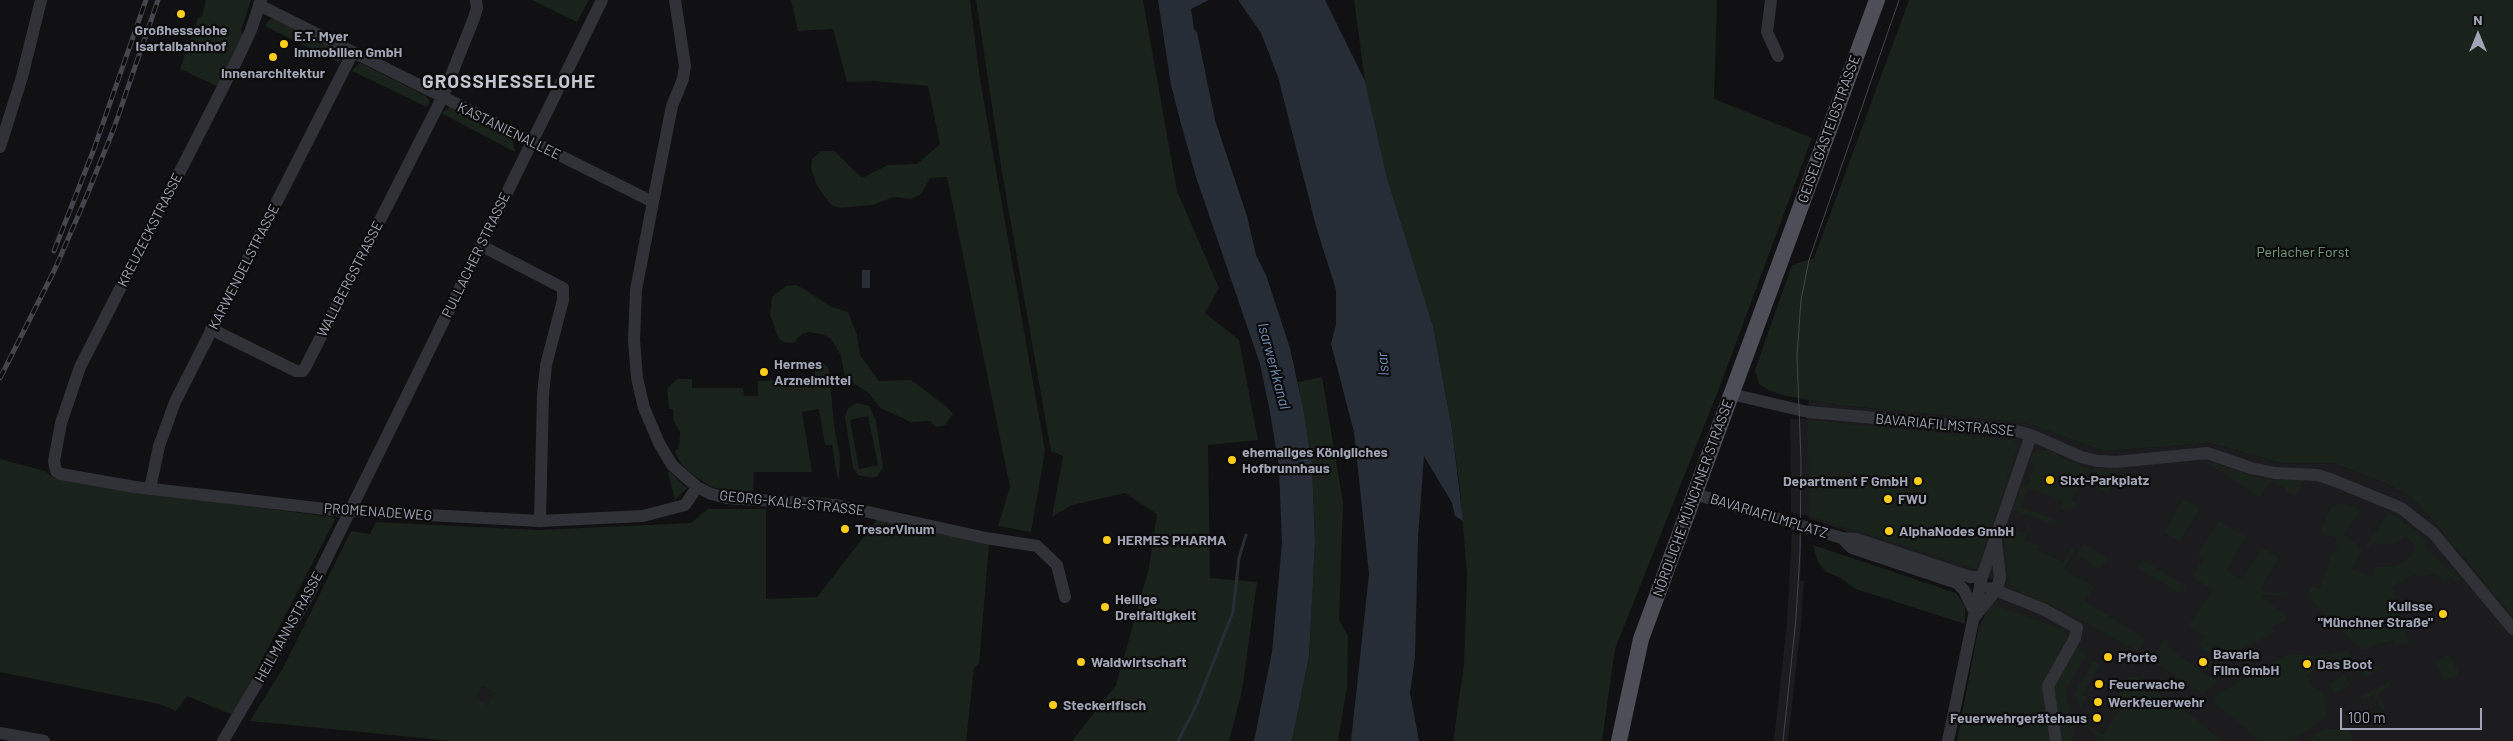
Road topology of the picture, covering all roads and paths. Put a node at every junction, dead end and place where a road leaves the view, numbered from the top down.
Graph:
1 (41, 0) edge
2 (476, 0) edge
3 (602, 0) edge
4 (675, 0) edge
5 (1772, 0) edge
6 (1877, 0) edge
7 (260, 3) edge
8 (353, 52) junction
9 (1778, 56) dead end
10 (442, 98) junction
11 (531, 142) junction
12 (0, 147) edge
13 (653, 202) junction
14 (482, 246) junction
15 (1782, 259) joint
16 (212, 330) junction
17 (1731, 394) junction
18 (2031, 435) junction
19 (54, 466) joint
20 (150, 488) junction
21 (697, 488) junction
22 (1693, 499) junction
23 (351, 511) junction
24 (540, 521) junction
25 (1842, 538) junction
26 (1996, 539) junction
27 (1990, 556) junction
28 (1982, 577) junction
29 (1993, 589) junction
30 (1977, 595) junction
31 (1065, 597) dead end
32 (1973, 615) junction
33 (2513, 629) edge
34 (0, 733) edge
35 (44, 741) edge
36 (223, 741) edge
37 (1619, 741) edge
38 (1948, 741) edge
39 (2056, 741) edge

1 - 12 street
2 - 10 street
3 - 11 street, PULLACHER STRASSE
4 - 13 street, GEORG-KALB-STRASSE
5 - 9 street
6 - 15 main road, GEISELGASTEIGSTRASSE
7 - 8 street, KASTANIENALLEE
7 - 19 street, KREUZECKSTRASSE
8 - 10 street, KASTANIENALLEE
8 - 16 street, KARWENDELSTRASSE
10 - 11 street, KASTANIENALLEE
10 - 16 street, WALLBERGSTRASSE
11 - 13 street, KASTANIENALLEE
11 - 14 street, PULLACHER STRASSE
13 - 21 street, GEORG-KALB-STRASSE
14 - 23 street, PULLACHER STRASSE
14 - 24 street
15 - 17 main road, NÖRDLICHE MÜNCHNER STRASSE
16 - 20 street, KARWENDELSTRASSE
17 - 18 street, BAVARIAFILMSTRASSE
17 - 22 main road, NÖRDLICHE MÜNCHNER STRASSE
18 - 26 street
18 - 33 street, BAVARIAFILMSTRASSE
19 - 20 street, PROMENADEWEG
20 - 23 street, PROMENADEWEG
21 - 24 street, PROMENADEWEG
21 - 31 street, GEORG-KALB-STRASSE
22 - 25 street, BAVARIAFILMPLATZ
22 - 37 main road, NÖRDLICHE MÜNCHNER STRASSE
23 - 24 street, PROMENADEWEG
23 - 36 street, HEILMANNSTRASSE
25 - 28 street, BAVARIAFILMPLATZ
25 - 32 street, BAVARIAFILMPLATZ
26 - 27 street
26 - 29 street
27 - 28 street
27 - 29 street
28 - 30 street
29 - 30 street
29 - 32 street
29 - 39 street
30 - 32 street
32 - 38 street
34 - 35 street

